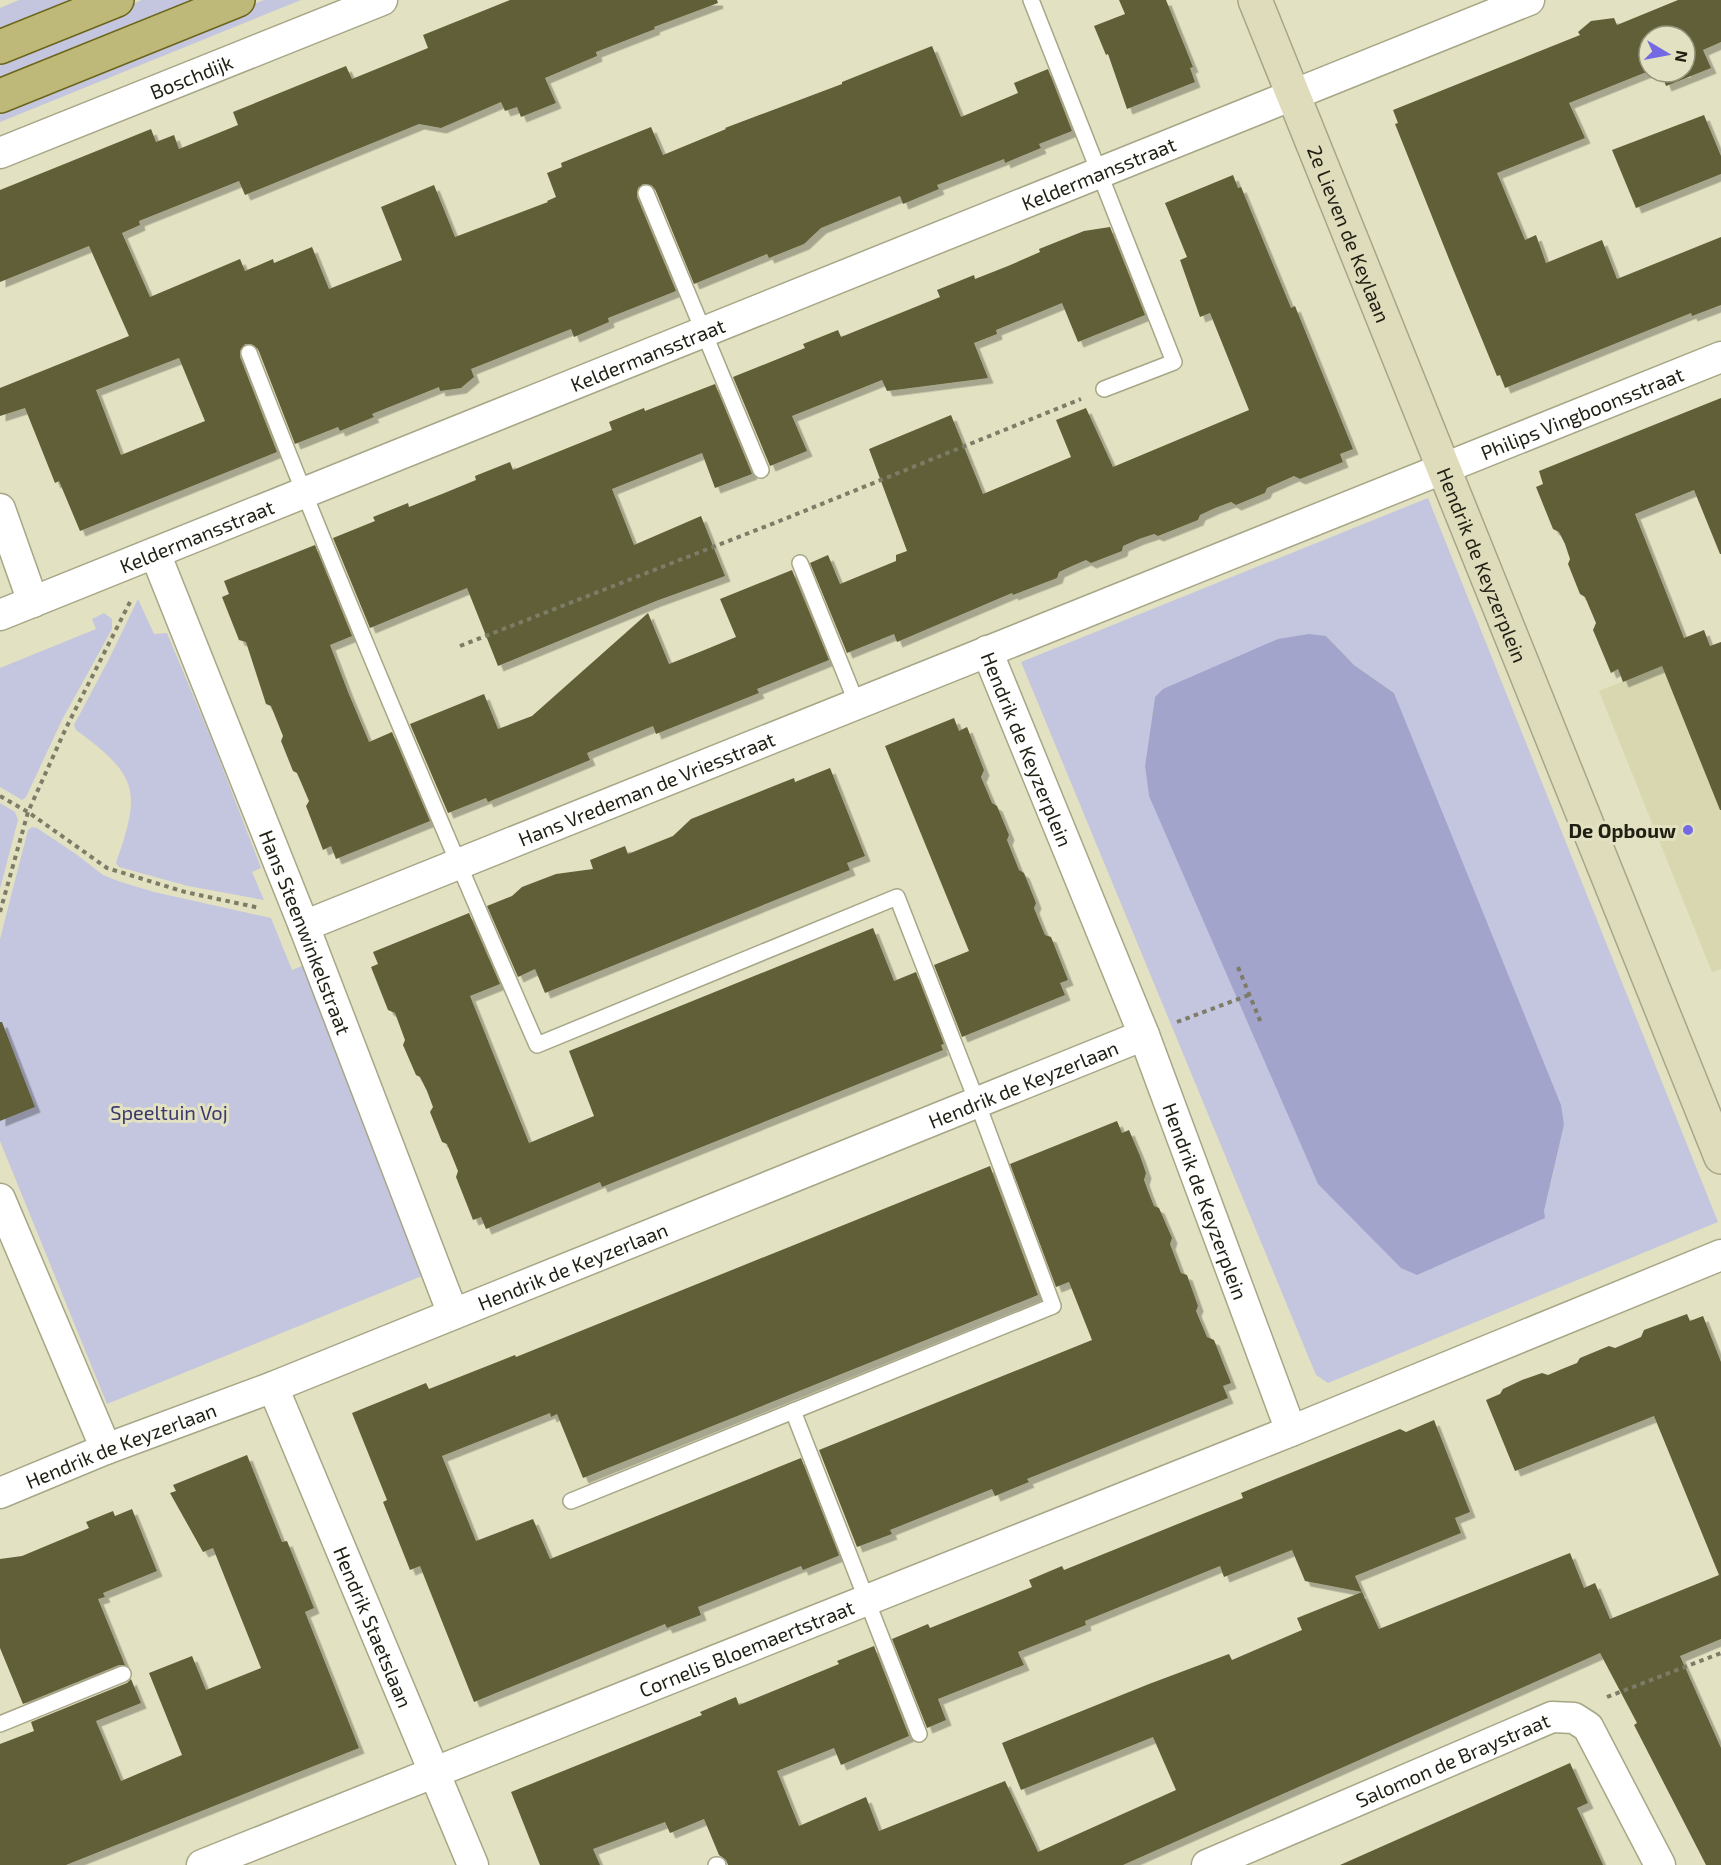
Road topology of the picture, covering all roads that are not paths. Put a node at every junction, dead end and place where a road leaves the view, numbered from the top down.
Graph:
1 (117, 0) edge
2 (238, 0) edge
3 (382, 0) edge
4 (1031, 0) edge
5 (1255, 0) edge
6 (1529, 0) edge
7 (0, 47) edge
8 (0, 96) edge
9 (1293, 96) junction
10 (0, 153) edge
11 (1099, 174) junction
12 (646, 193) dead end
13 (703, 333) junction
14 (249, 353) dead end
15 (1721, 357) edge
16 (1104, 390) road end
17 (1443, 468) junction
18 (761, 471) dead end
19 (303, 494) junction
20 (0, 509) edge
21 (155, 553) junction
22 (800, 563) dead end
23 (33, 602) junction
24 (0, 615) edge
25 (987, 651) junction
26 (857, 704) junction
27 (458, 864) junction
28 (304, 926) junction
29 (1144, 1035) junction
30 (976, 1102) junction
31 (1721, 1157) edge
32 (0, 1199) edge
33 (1721, 1255) edge
34 (453, 1314) junction
35 (273, 1387) junction
36 (793, 1411) junction
37 (1291, 1431) junction
38 (106, 1449) junction
39 (0, 1493) edge
40 (571, 1501) dead end
41 (867, 1599) junction
42 (123, 1674) dead end
43 (0, 1724) edge
44 (919, 1734) dead end
45 (435, 1771) junction
46 (202, 1865) edge
47 (473, 1865) edge
48 (1207, 1865) edge
49 (1660, 1865) edge

1 - 7 main road
2 - 8 main road
3 - 10 street, Boschdijk
4 - 11 lane
5 - 9 main road, 2e Lieven de Keylaan
6 - 9 street, Keldermansstraat
9 - 11 street, Keldermansstraat
9 - 17 main road, 2e Lieven de Keylaan
11 - 13 street, Keldermansstraat
11 - 16 lane
12 - 13 lane
13 - 18 lane
13 - 19 street, Keldermansstraat
14 - 19 lane
15 - 17 street, Philips Vingboonsstraat
17 - 25 street, Hendrik de Keyzerplein
17 - 31 main road, Hendrik de Keyzerplein
19 - 21 street, Keldermansstraat
19 - 27 lane
20 - 23 street
21 - 23 street, Keldermansstraat
21 - 28 street, Hans Steenwinkelstraat
22 - 26 lane
23 - 24 street, Keldermansstraat
25 - 26 street, Hans Vredeman de Vriesstraat
25 - 29 street, Hendrik de Keyzerplein
26 - 27 street, Hans Vredeman de Vriesstraat
27 - 28 street, Hans Vredeman de Vriesstraat
27 - 30 lane
28 - 34 street, Hans Steenwinkelstraat
29 - 30 street, Hendrik de Keyzerlaan
29 - 37 street, Hendrik de Keyzerplein
30 - 34 street, Hendrik de Keyzerlaan
30 - 36 lane
32 - 38 street
33 - 37 street
34 - 35 street, Hendrik de Keyzerlaan
35 - 38 street, Hendrik de Keyzerlaan
35 - 45 street, Hendrik Staetslaan
36 - 40 lane
36 - 41 lane
37 - 41 street, Cornelis Bloemaertstraat
38 - 39 street, Hendrik de Keyzerlaan
41 - 44 lane
41 - 45 street, Cornelis Bloemaertstraat
42 - 43 lane
45 - 46 street, Cornelis Bloemaertstraat
45 - 47 street, Hendrik Staetslaan
48 - 49 street, Salomon de Braystraat

